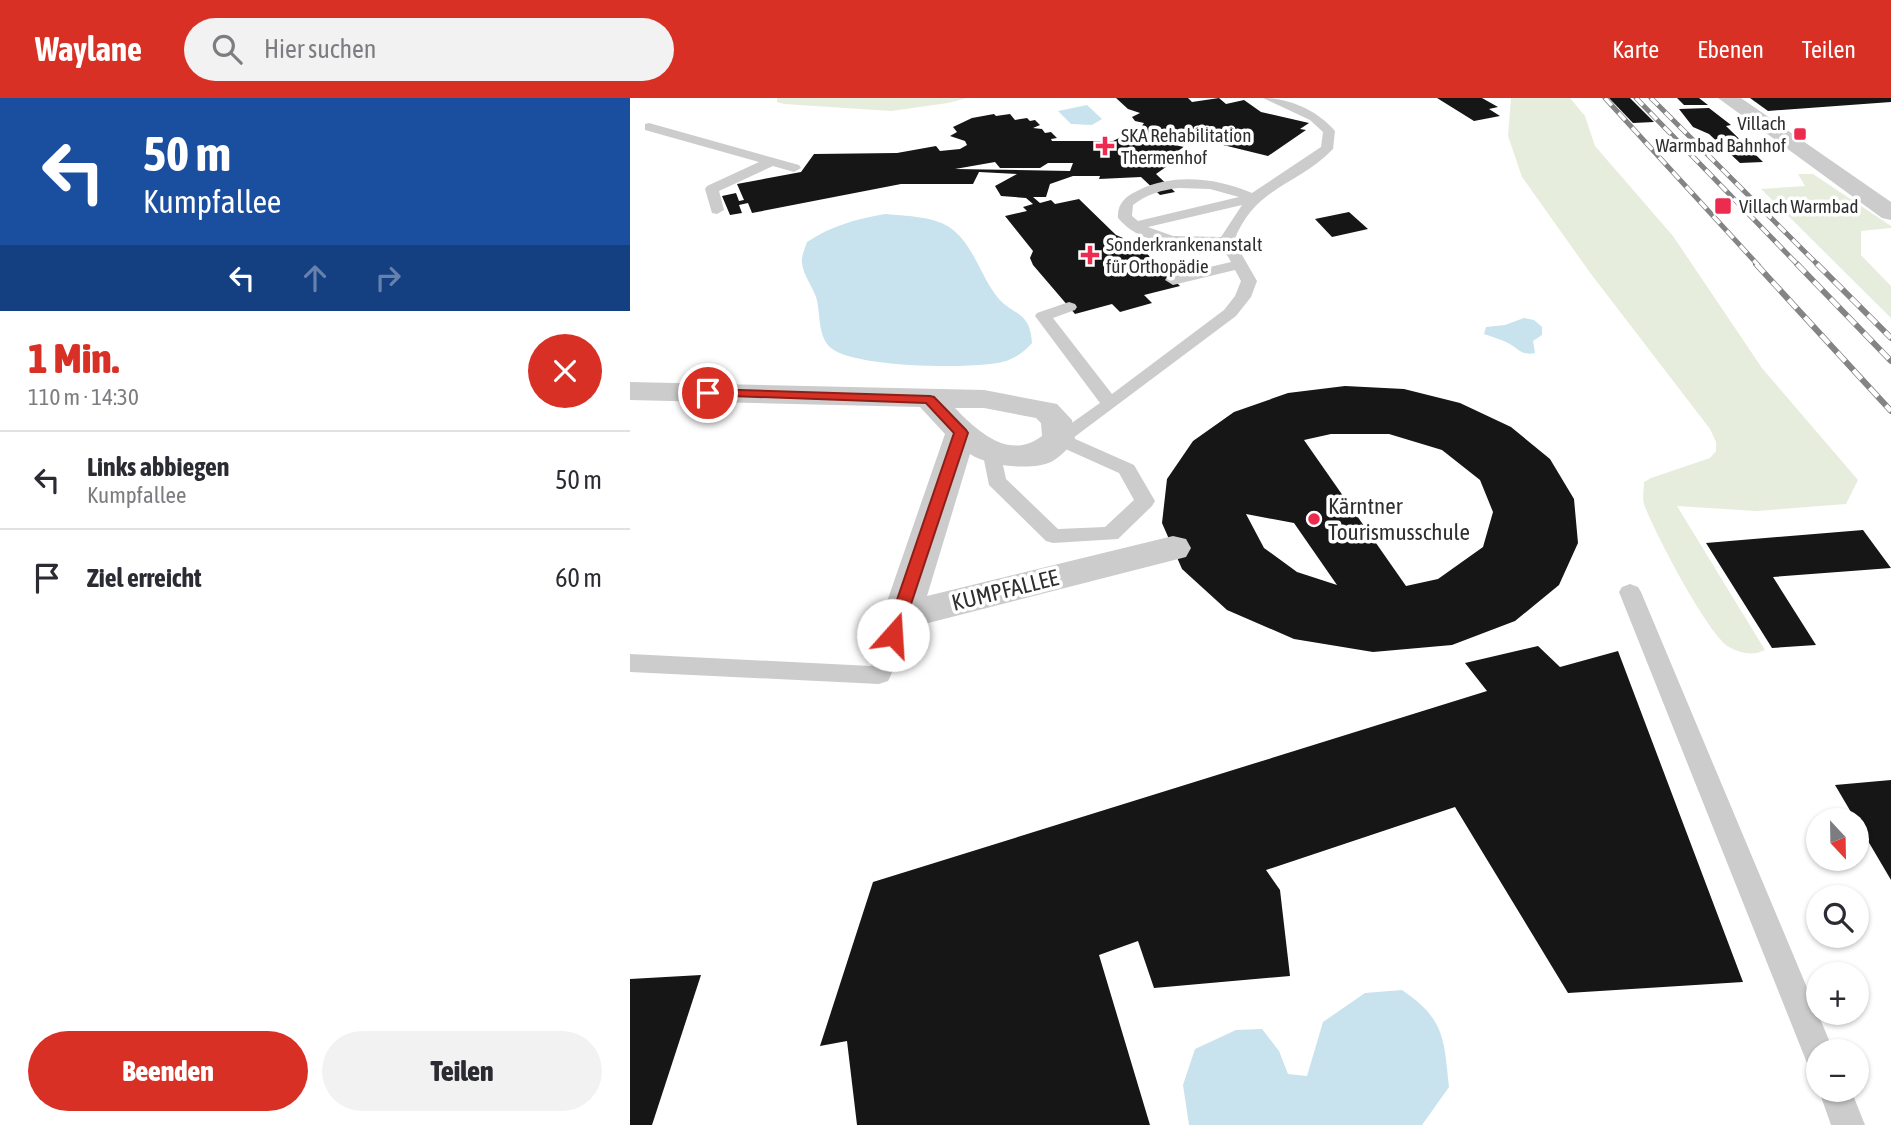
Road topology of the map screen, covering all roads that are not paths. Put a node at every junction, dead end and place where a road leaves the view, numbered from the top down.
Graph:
1 (1269, 98) edge
2 (1728, 98) edge
3 (649, 127) dead end
4 (771, 162) junction
5 (794, 168) dead end
6 (1253, 198) junction
7 (717, 210) dead end
8 (1891, 213) edge
9 (1135, 226) junction
10 (1227, 240) junction
11 (1242, 264) junction
12 (1174, 280) dead end
13 (1069, 307) dead end
14 (630, 391) edge
15 (930, 399) junction
16 (1110, 404) junction
17 (961, 433) junction
18 (1059, 439) junction
19 (993, 455) junction
20 (1173, 548) dead end
21 (1630, 592) dead end
22 (901, 615) junction
23 (630, 663) edge
24 (1813, 1039) edge
25 (1839, 1102) edge
26 (1848, 1125) edge

1 - 6 lane
2 - 8 street
3 - 4 lane
4 - 5 lane
4 - 7 lane
6 - 9 lane
6 - 9 lane
6 - 10 lane
9 - 10 lane
10 - 11 lane
11 - 12 lane
11 - 16 lane
13 - 16 lane
14 - 15 street
15 - 17 street
15 - 18 street
16 - 18 lane
17 - 19 street
17 - 22 street
18 - 19 street
18 - 19 lane
20 - 22 street, KUMPFALLEE
21 - 24 lane
22 - 23 lane
25 - 26 lane

